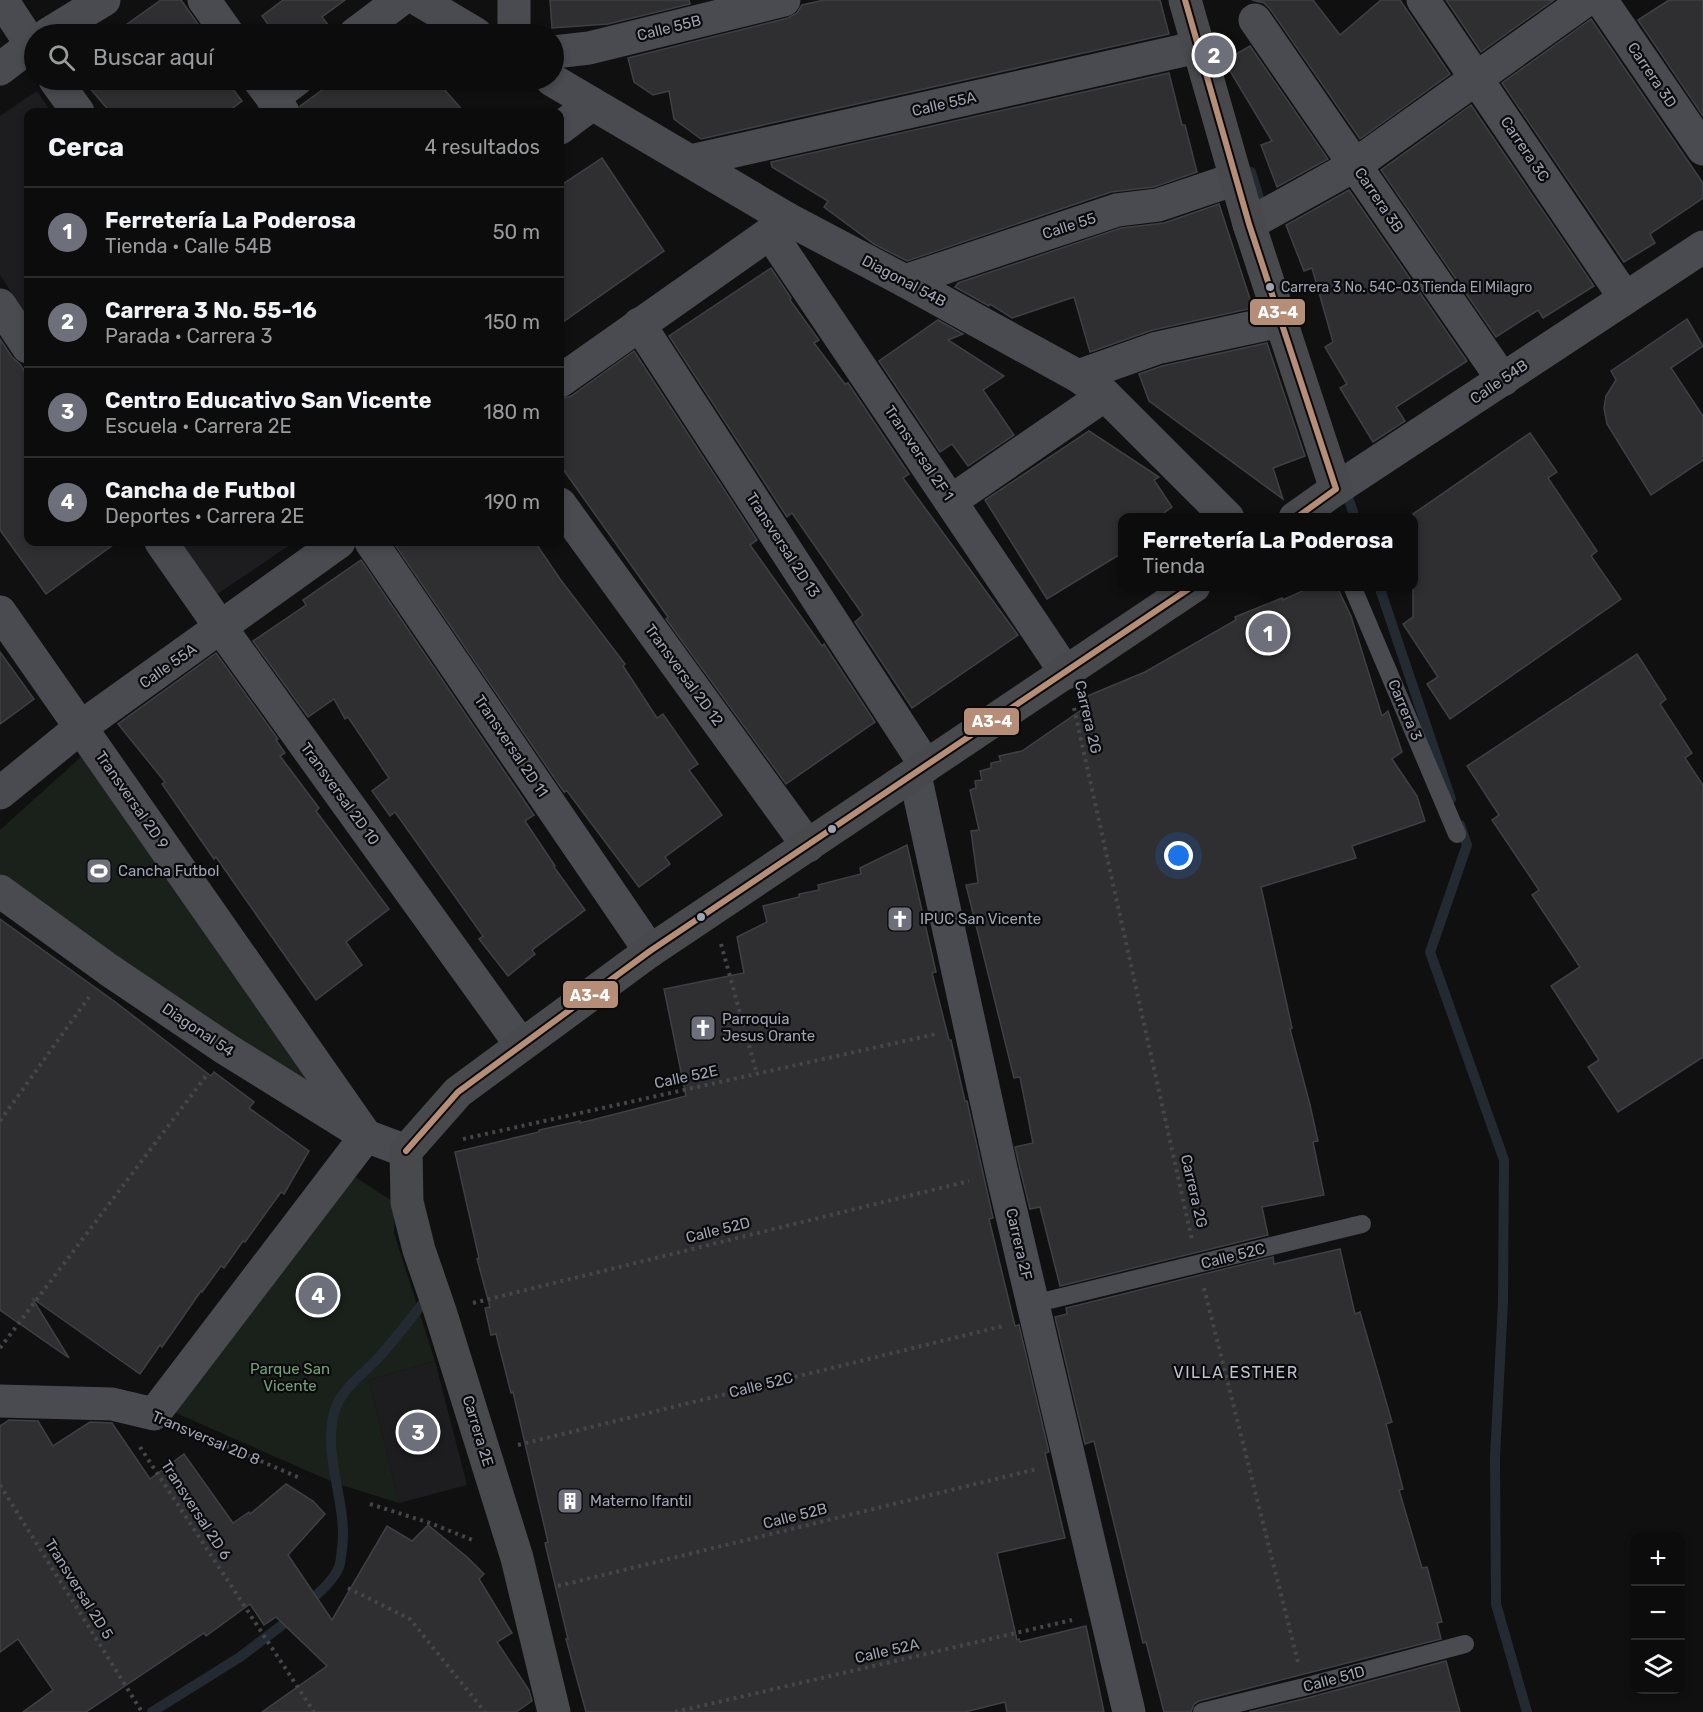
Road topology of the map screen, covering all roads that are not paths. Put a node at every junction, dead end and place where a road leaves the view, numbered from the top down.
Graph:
1 (2, 0) edge
2 (104, 0) edge
3 (204, 0) edge
4 (400, 0) edge
5 (419, 0) edge
6 (514, 0) edge
7 (784, 0) edge
8 (1185, 0) edge
9 (1423, 0) edge
10 (1586, 0) edge
11 (1601, 0) edge
12 (1255, 20) dead end
13 (67, 24) edge
14 (221, 24) edge
15 (368, 24) edge
16 (459, 24) edge
17 (514, 24) edge
18 (24, 27) edge
19 (1198, 47) junction
20 (564, 51) edge
21 (24, 52) edge
22 (0, 69) edge
23 (1476, 77) junction
24 (564, 87) edge
25 (63, 90) edge
26 (592, 104) junction
27 (75, 108) edge
28 (564, 125) edge
29 (1703, 149) edge
30 (690, 161) junction
31 (1355, 165) junction
32 (1235, 178) junction
33 (1249, 224) junction
34 (778, 226) junction
35 (1703, 247) edge
36 (905, 281) junction
37 (1625, 298) junction
38 (0, 305) edge
39 (1281, 321) junction
40 (639, 324) junction
41 (24, 341) edge
42 (564, 378) edge
43 (1503, 380) junction
44 (1092, 385) junction
45 (951, 501) junction
46 (1318, 507) edge
47 (564, 510) edge
48 (1223, 513) edge
49 (164, 546) edge
50 (334, 546) edge
51 (374, 546) edge
52 (1187, 591) edge
53 (1354, 591) edge
54 (0, 612) edge
55 (221, 628) junction
56 (1066, 673) junction
57 (81, 727) junction
58 (921, 770) junction
59 (0, 794) edge
60 (1457, 834) dead end
61 (808, 846) junction
62 (0, 891) edge
63 (650, 951) junction
64 (521, 1045) junction
65 (366, 1136) junction
66 (406, 1151) junction
67 (1362, 1224) dead end
68 (1035, 1311) junction
69 (0, 1401) edge
70 (1464, 1644) dead end
71 (554, 1712) edge
72 (1129, 1712) edge
73 (1202, 1712) edge

1 - 18 street
2 - 13 street
3 - 14 street
4 - 15 street
5 - 16 street
6 - 17 street
7 - 20 street, Calle 55B
8 - 19 street
9 - 23 street, Carrera 3C
10 - 23 street
11 - 29 street, Carrera 3D
12 - 31 street, Carrera 3B
19 - 30 street, Calle 55A
19 - 32 street
21 - 22 street
23 - 31 street
23 - 37 street, Carrera 3C
24 - 26 street, Diagonal 54B
25 - 27 street
26 - 28 street
26 - 30 street, Diagonal 54B
30 - 34 street, Diagonal 54B
31 - 33 street
31 - 43 street, Carrera 3B
32 - 33 street
32 - 36 street, Calle 55
33 - 39 street
34 - 36 street, Diagonal 54B
34 - 40 street
34 - 45 street, Transversal 2F 1
35 - 37 street, Calle 54B
36 - 44 street, Diagonal 54B
37 - 43 street, Calle 54B
38 - 41 street
39 - 44 street
39 - 46 street
40 - 42 street
40 - 58 street, Transversal 2D 13
43 - 46 street, Calle 54B
44 - 45 street
44 - 48 street, Diagonal 54B
45 - 56 street, Transversal 2F 1
47 - 61 street, Transversal 2D 12
49 - 55 street, Transversal 2D 10
50 - 55 street, Calle 55A
51 - 63 street, Transversal 2D 11
52 - 56 street
53 - 60 lane, Carrera 3
54 - 57 street, Transversal 2D 9
55 - 57 street, Calle 55A
55 - 64 street, Transversal 2D 10
56 - 58 street
57 - 59 street, Calle 55A
57 - 65 street, Transversal 2D 9
58 - 61 street
58 - 68 street, Carrera 2F
61 - 63 street
62 - 65 street, Diagonal 54
63 - 64 street
64 - 66 street
65 - 66 street, Diagonal 54
65 - 69 street, Transversal 2D 8
66 - 71 street, Carrera 2E
67 - 68 lane, Calle 52C
68 - 72 street, Carrera 2F
70 - 73 lane, Calle 51D

